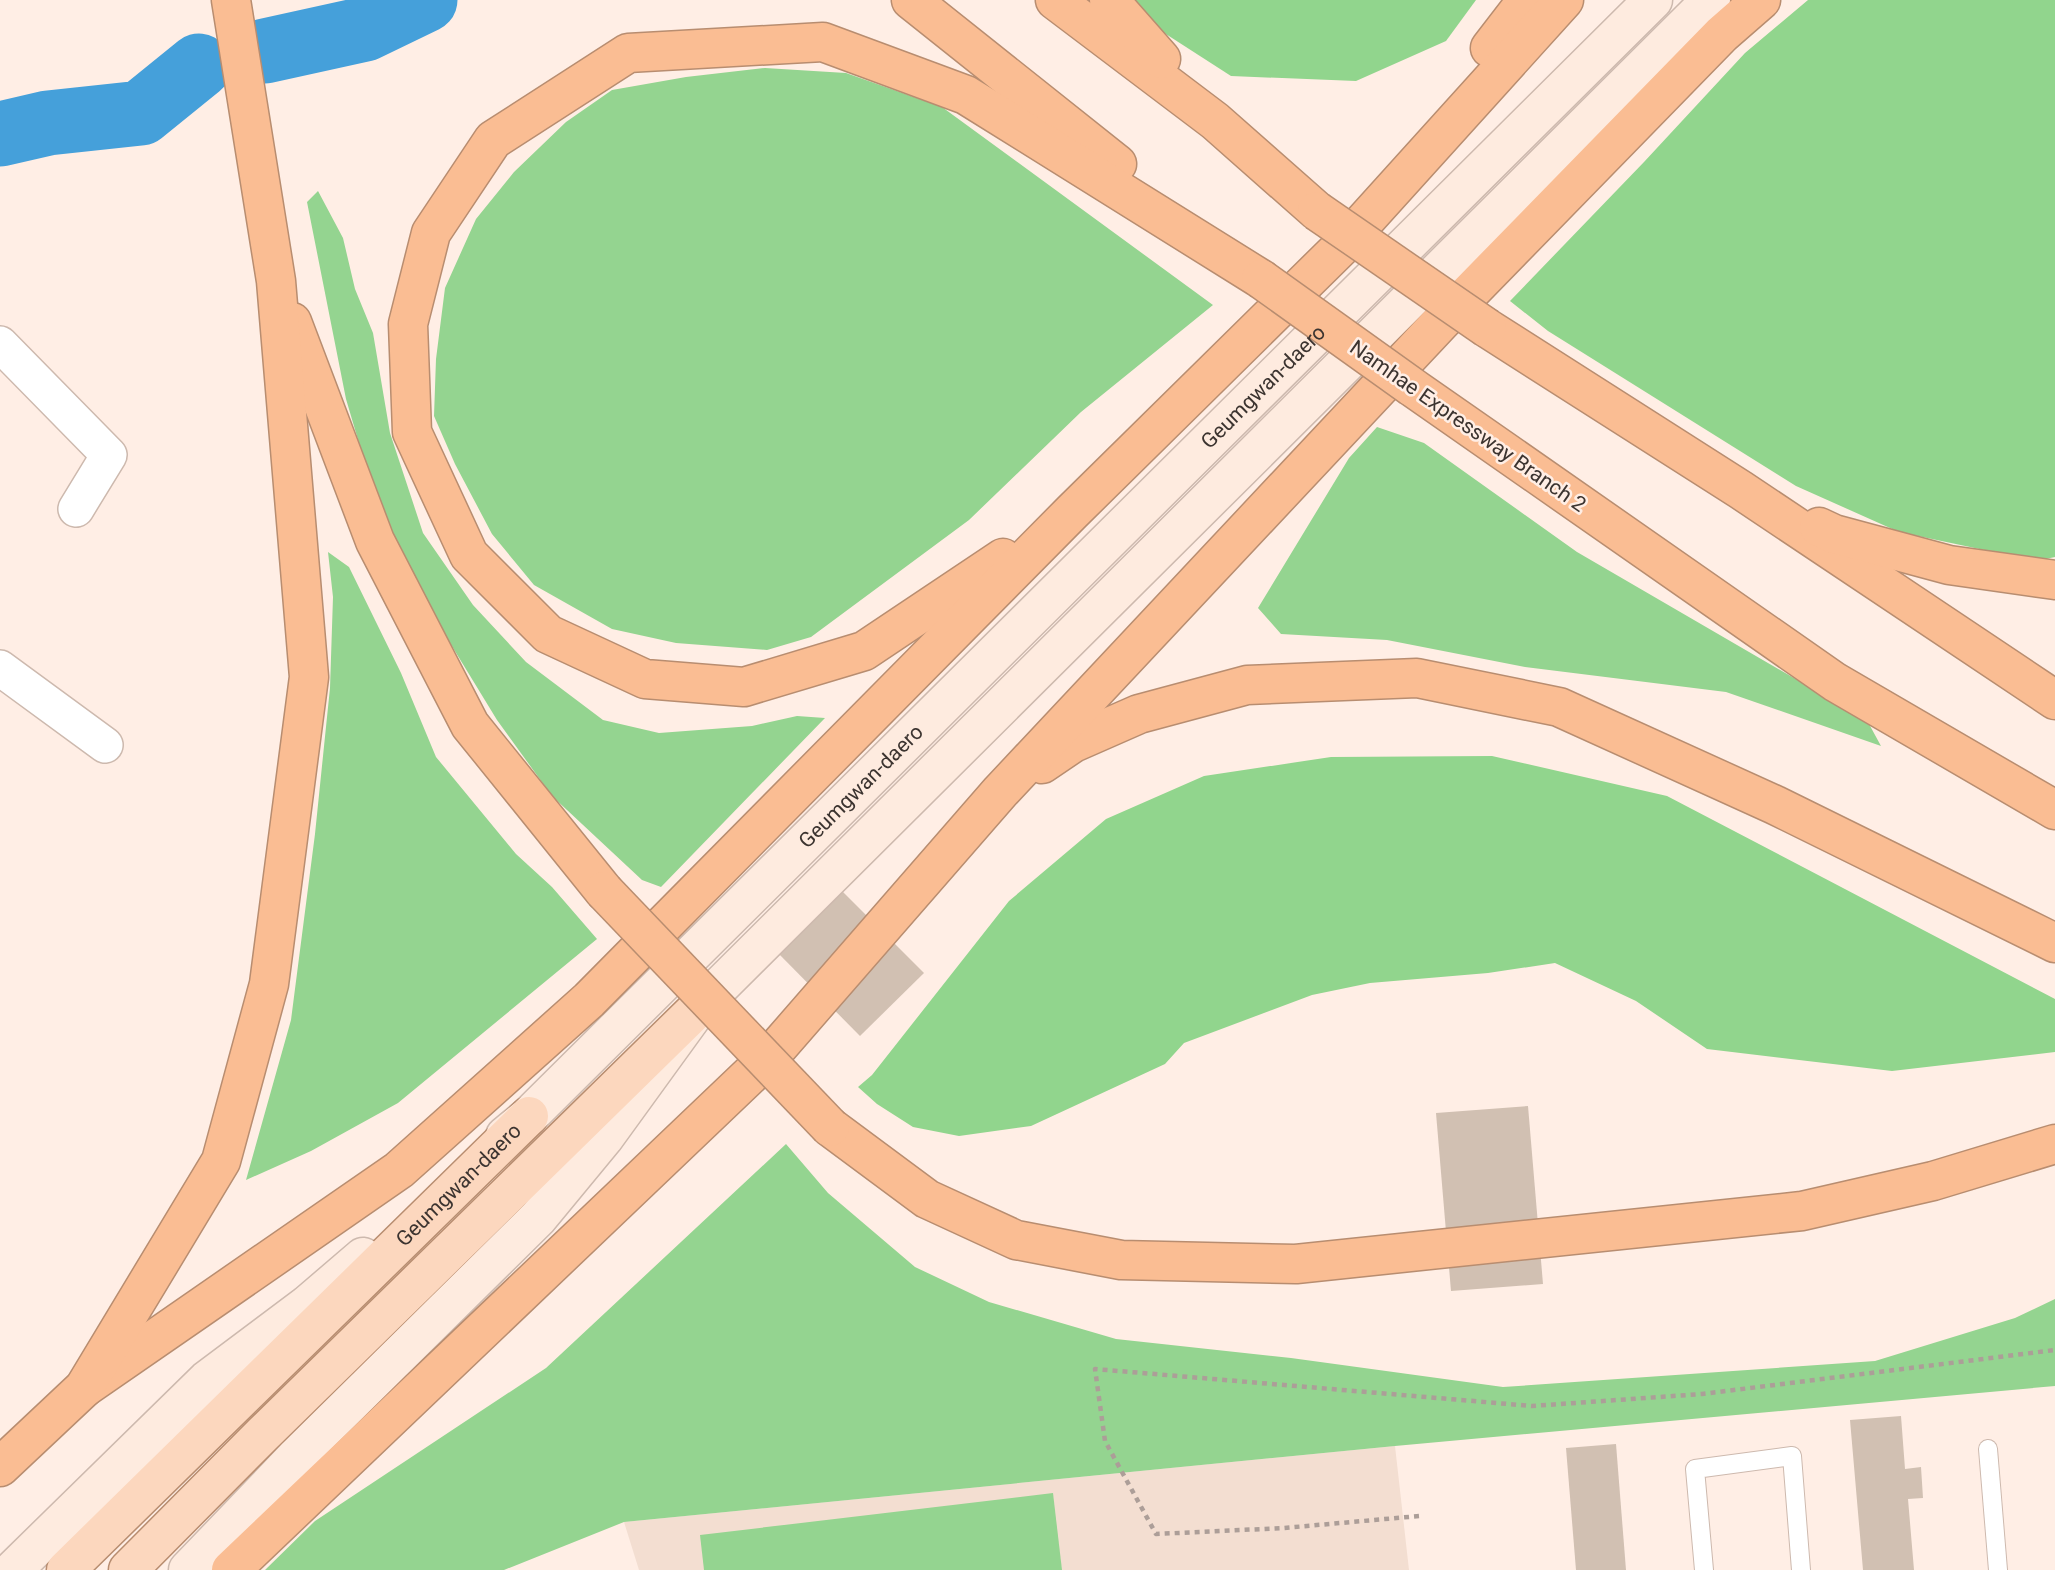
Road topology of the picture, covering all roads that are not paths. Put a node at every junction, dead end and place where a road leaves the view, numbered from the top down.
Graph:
1 (232, 0) edge
2 (911, 0) edge
3 (1055, 0) edge
4 (1109, 0) edge
5 (1527, 0) edge
6 (1564, 0) edge
7 (1653, 0) edge
8 (1711, 0) edge
9 (1760, 0) edge
10 (1215, 121) junction
11 (1340, 248) junction
12 (1261, 279) junction
13 (276, 281) junction
14 (0, 344) edge
15 (1741, 490) junction
16 (76, 509) dead end
17 (1072, 512) junction
18 (2055, 580) edge
19 (0, 668) edge
20 (2055, 700) edge
21 (105, 745) dead end
22 (1000, 792) junction
23 (2055, 810) edge
24 (2055, 943) edge
25 (698, 1007) junction
26 (528, 1116) junction
27 (2055, 1144) edge
28 (84, 1388) junction
29 (1988, 1449) dead end
30 (0, 1467) edge
31 (13, 1570) edge
32 (66, 1570) edge
33 (128, 1570) edge
34 (188, 1570) edge
35 (231, 1570) edge
36 (1704, 1570) edge
37 (1801, 1570) edge
38 (1998, 1570) edge

1 - 13 highway
2 - 12 highway, Namhae Expressway Branch 2
3 - 10 highway
4 - 10 highway
5 - 11 highway
6 - 11 highway
7 - 26 main road, Geumgwan-daero
8 - 25 main road, Geumgwan-daero
9 - 22 highway
10 - 15 highway, bridge
11 - 17 highway
12 - 17 highway
12 - 23 highway, Namhae Expressway Branch 2, bridge
13 - 27 highway, bridge
13 - 28 highway
14 - 16 street
15 - 18 highway
15 - 20 highway
17 - 28 highway
19 - 21 street
22 - 24 highway
22 - 35 highway
25 - 33 main road, Geumgwan-daero
25 - 34 main road
26 - 31 main road
26 - 32 main road, Geumgwan-daero
28 - 30 highway
29 - 38 lane
36 - 37 lane

